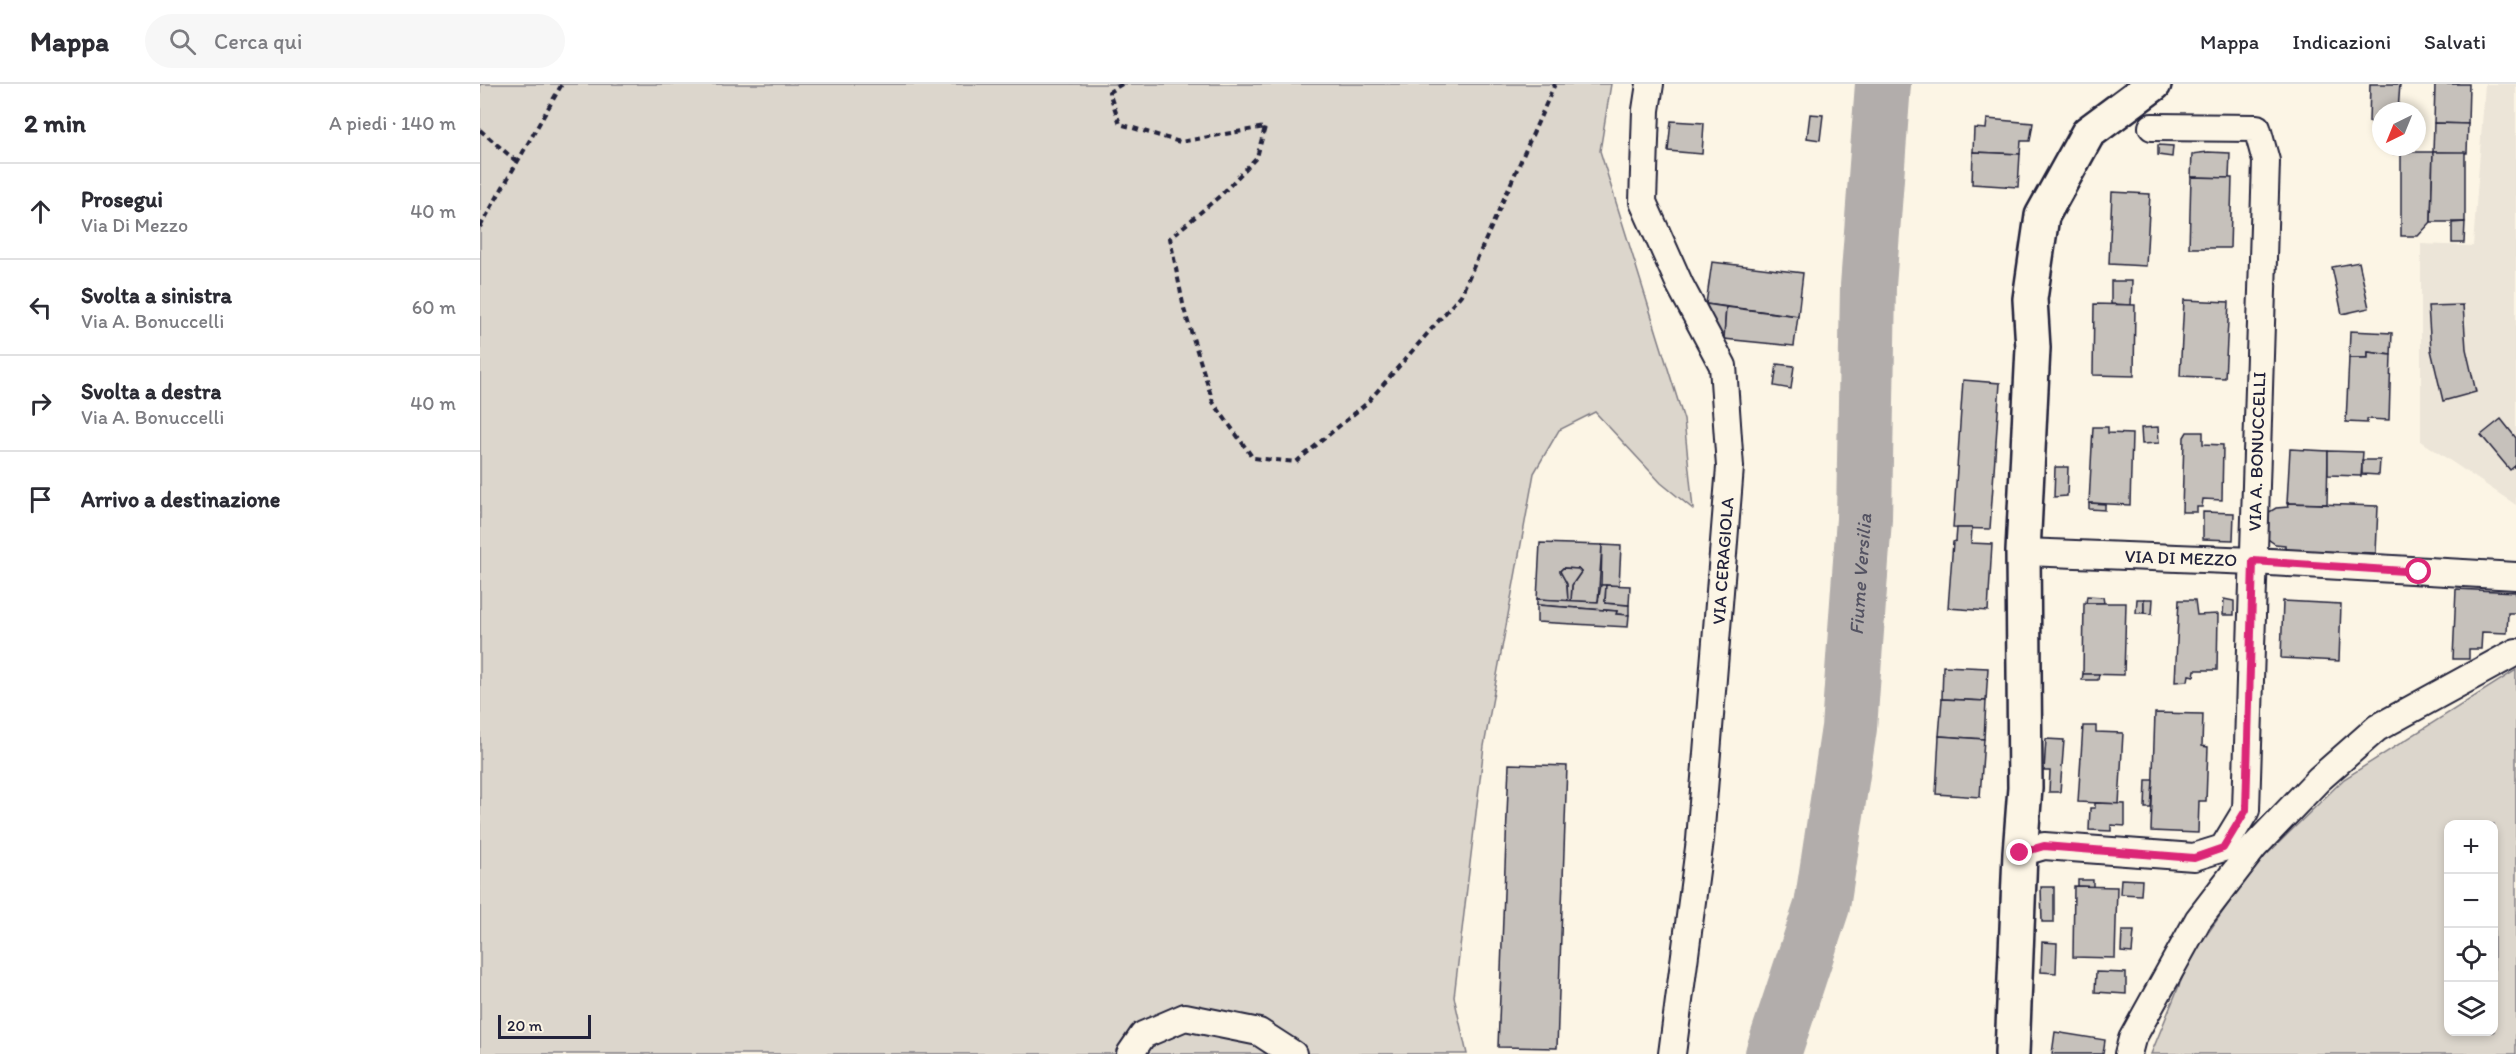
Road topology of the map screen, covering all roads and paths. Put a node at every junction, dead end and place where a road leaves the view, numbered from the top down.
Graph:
1 (562, 84) edge
2 (1122, 84) edge
3 (1555, 84) edge
4 (1650, 84) edge
5 (2154, 84) edge
6 (2152, 127) dead end
7 (480, 130) edge
8 (516, 161) junction
9 (480, 227) edge
10 (2023, 552) junction
11 (2253, 561) junction
12 (2516, 576) edge
13 (2516, 652) edge
14 (2020, 853) junction
15 (1130, 1054) edge
16 (1293, 1054) edge
17 (1672, 1054) edge
18 (2013, 1054) edge
19 (2128, 1054) edge

1 - 8 path
2 - 3 path
4 - 17 street, VIA CERAGIOLA
5 - 10 main road
6 - 11 street, VIA A. BONUCCELLI
7 - 8 path
8 - 9 path
10 - 11 street, VIA DI MEZZO
10 - 14 main road
11 - 12 street, VIA DI MEZZO
11 - 14 street, VIA A. BONUCCELLI
13 - 19 street
14 - 18 main road
15 - 16 street

